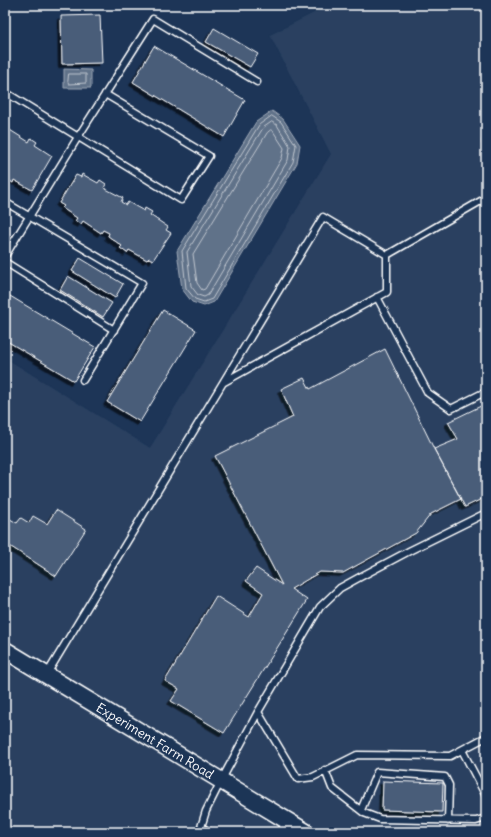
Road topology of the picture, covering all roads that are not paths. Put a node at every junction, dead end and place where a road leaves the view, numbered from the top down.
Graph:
1 (257, 82) dead end
2 (5, 92) edge
3 (105, 94) junction
4 (78, 137) junction
5 (486, 198) edge
6 (5, 202) edge
7 (29, 217) junction
8 (387, 255) junction
9 (5, 256) edge
10 (5, 262) edge
11 (377, 297) junction
12 (114, 330) junction
13 (83, 380) dead end
14 (223, 383) junction
15 (486, 394) edge
16 (486, 513) edge
17 (5, 650) edge
18 (47, 675) junction
19 (258, 712) junction
20 (486, 737) edge
21 (462, 750) junction
22 (325, 770) junction
23 (220, 781) junction
24 (486, 796) edge
25 (361, 810) junction
26 (486, 818) edge
27 (448, 821) junction
28 (284, 826) edge
29 (210, 832) edge
30 (306, 832) edge

1 - 3 lane
2 - 4 lane
3 - 4 lane
3 - 4 lane
4 - 7 lane
5 - 8 lane
6 - 7 lane
7 - 9 lane
7 - 12 lane
8 - 11 lane
8 - 14 lane
10 - 12 lane
11 - 14 lane
11 - 15 lane
12 - 13 lane
14 - 18 lane
16 - 19 lane
17 - 18 street, Experiment Farm Road
18 - 23 street, Experiment Farm Road
19 - 22 lane
19 - 23 lane
20 - 21 lane
21 - 22 lane
21 - 24 lane
22 - 25 lane
23 - 28 street, Experiment Farm Road
23 - 29 lane
25 - 27 lane
25 - 27 lane
26 - 27 lane
28 - 30 street, Experiment Farm Road

